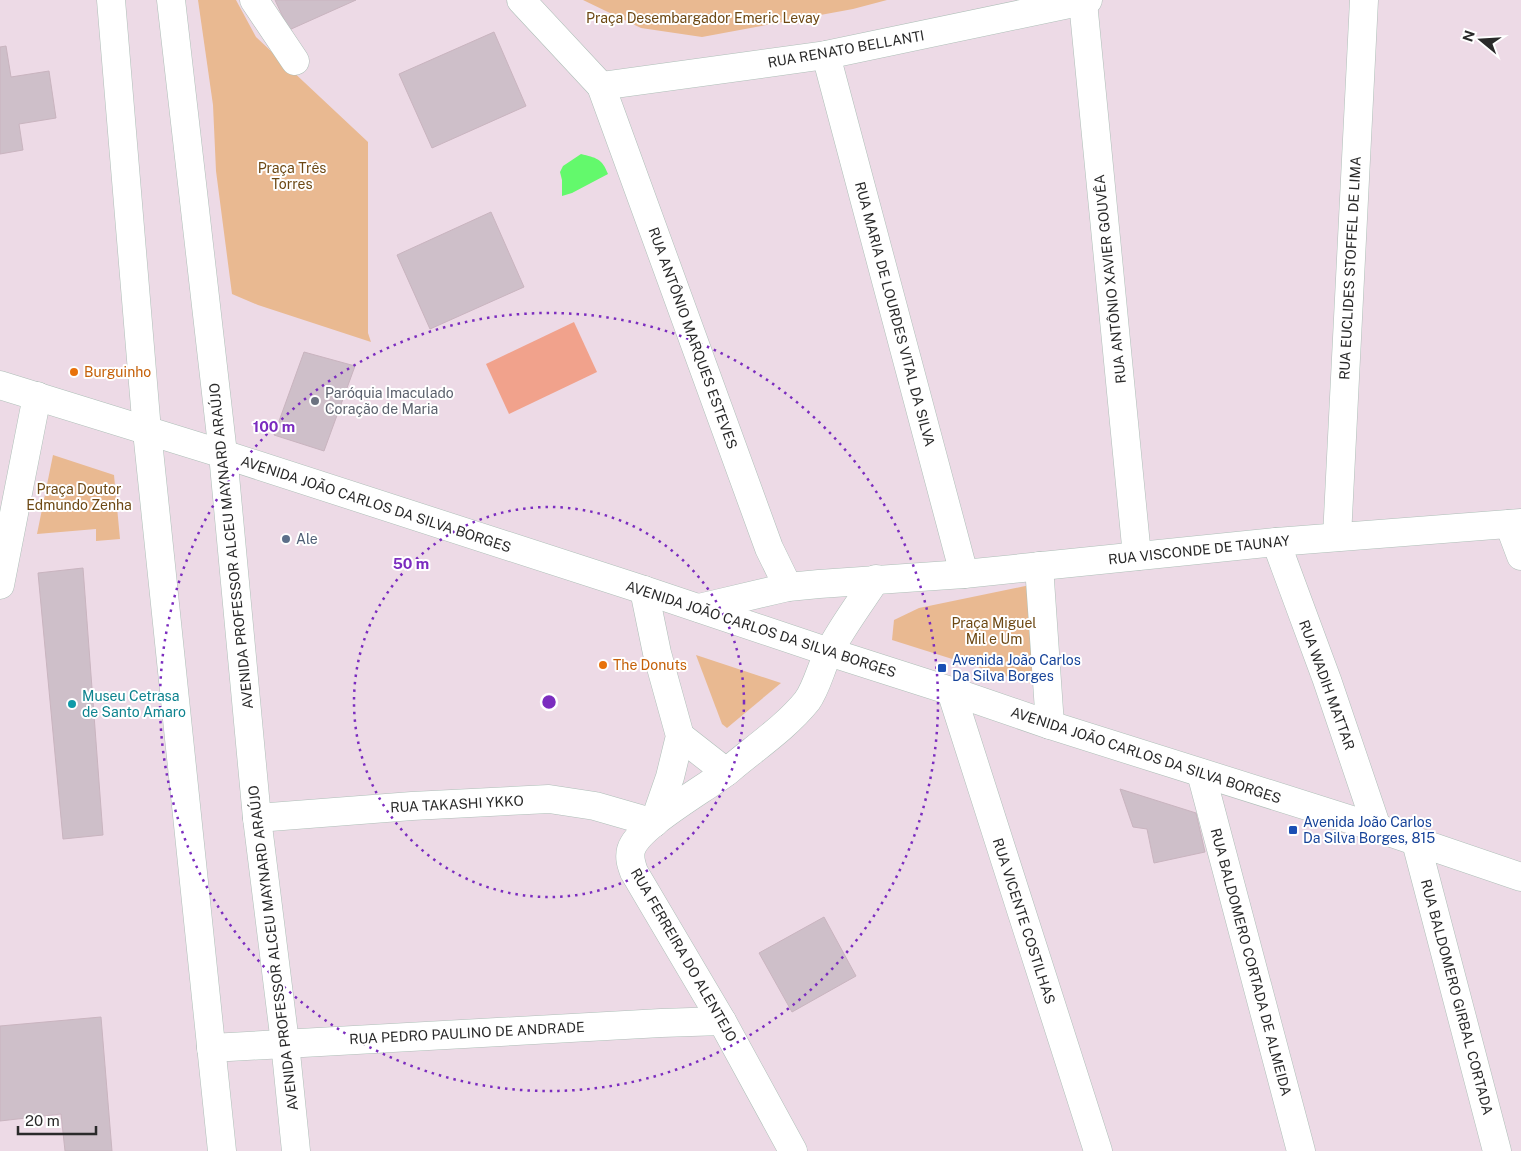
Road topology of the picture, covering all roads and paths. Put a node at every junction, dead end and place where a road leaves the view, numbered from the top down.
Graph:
1 (111, 0) edge
2 (170, 0) edge
3 (254, 0) edge
4 (520, 0) edge
5 (1364, 0) edge
6 (1085, 1) edge
7 (826, 55) junction
8 (295, 61) dead end
9 (601, 86) junction
10 (0, 385) edge
11 (37, 396) junction
12 (147, 431) junction
13 (223, 454) junction
14 (1515, 524) edge
15 (1337, 537) junction
16 (1276, 542) junction
17 (1137, 556) junction
18 (1521, 556) edge
19 (1039, 566) junction
20 (964, 574) junction
21 (876, 579) junction
22 (0, 585) edge
23 (788, 588) junction
24 (644, 590) junction
25 (699, 608) junction
26 (829, 652) junction
27 (951, 691) junction
28 (1050, 726) junction
29 (680, 736) junction
30 (726, 772) junction
31 (1201, 773) junction
32 (257, 818) junction
33 (654, 823) junction
34 (1377, 828) junction
35 (1416, 842) junction
36 (1521, 878) edge
37 (722, 1021) junction
38 (285, 1043) junction
39 (211, 1048) junction
40 (222, 1151) edge
41 (296, 1151) edge
42 (793, 1151) edge
43 (1098, 1151) edge
44 (1301, 1151) edge
45 (1498, 1151) edge

1 - 12 street
2 - 13 street, AVENIDA PROFESSOR ALCEU MAYNARD ARAÚJO
3 - 8 street
4 - 9 street
5 - 15 street, RUA EUCLIDES STOFFEL DE LIMA
6 - 7 street, RUA RENATO BELLANTI
6 - 17 street, RUA ANTÔNIO XAVIER GOUVÊA
7 - 9 street, RUA RENATO BELLANTI
7 - 20 street, RUA MARIA DE LOURDES VITAL DA SILVA
9 - 23 street, RUA ANTÔNIO MARQUES ESTEVES
10 - 11 street, AVENIDA JOÃO CARLOS DA SILVA BORGES
11 - 12 street, AVENIDA JOÃO CARLOS DA SILVA BORGES
11 - 22 street
12 - 13 street, AVENIDA JOÃO CARLOS DA SILVA BORGES
12 - 39 street
13 - 24 street, AVENIDA JOÃO CARLOS DA SILVA BORGES
13 - 32 street, AVENIDA PROFESSOR ALCEU MAYNARD ARAÚJO
14 - 15 street, RUA VISCONDE DE TAUNAY
14 - 18 street
15 - 16 street, RUA VISCONDE DE TAUNAY
16 - 17 street, RUA VISCONDE DE TAUNAY
16 - 34 street, RUA WADIH MATTAR
17 - 19 street, RUA VISCONDE DE TAUNAY
19 - 20 street, RUA VISCONDE DE TAUNAY
19 - 28 street
20 - 21 street, RUA VISCONDE DE TAUNAY
21 - 23 street, RUA VISCONDE DE TAUNAY
21 - 26 street
23 - 25 street, RUA VISCONDE DE TAUNAY
24 - 25 street, AVENIDA JOÃO CARLOS DA SILVA BORGES
24 - 29 street
25 - 26 street, AVENIDA JOÃO CARLOS DA SILVA BORGES
26 - 27 street, AVENIDA JOÃO CARLOS DA SILVA BORGES
26 - 30 street, RUA FERREIRA DO ALENTEJO
27 - 28 street, AVENIDA JOÃO CARLOS DA SILVA BORGES
27 - 43 street, RUA VICENTE COSTILHAS
28 - 31 street, AVENIDA JOÃO CARLOS DA SILVA BORGES
29 - 30 street
29 - 33 street
30 - 33 street, RUA FERREIRA DO ALENTEJO
31 - 34 street, AVENIDA JOÃO CARLOS DA SILVA BORGES
31 - 44 street, RUA BALDOMERO CORTADA DE ALMEIDA
32 - 33 street, RUA TAKASHI YKKO
32 - 38 street, AVENIDA PROFESSOR ALCEU MAYNARD ARAÚJO
33 - 37 street, RUA FERREIRA DO ALENTEJO
34 - 35 street, AVENIDA JOÃO CARLOS DA SILVA BORGES
35 - 36 street, AVENIDA JOÃO CARLOS DA SILVA BORGES
35 - 45 street, RUA BALDOMERO GIRBAL CORTADA
37 - 38 street, RUA PEDRO PAULINO DE ANDRADE
37 - 42 street, RUA FERREIRA DO ALENTEJO
38 - 39 street, RUA PEDRO PAULINO DE ANDRADE
38 - 41 street, AVENIDA PROFESSOR ALCEU MAYNARD ARAÚJO
39 - 40 street

